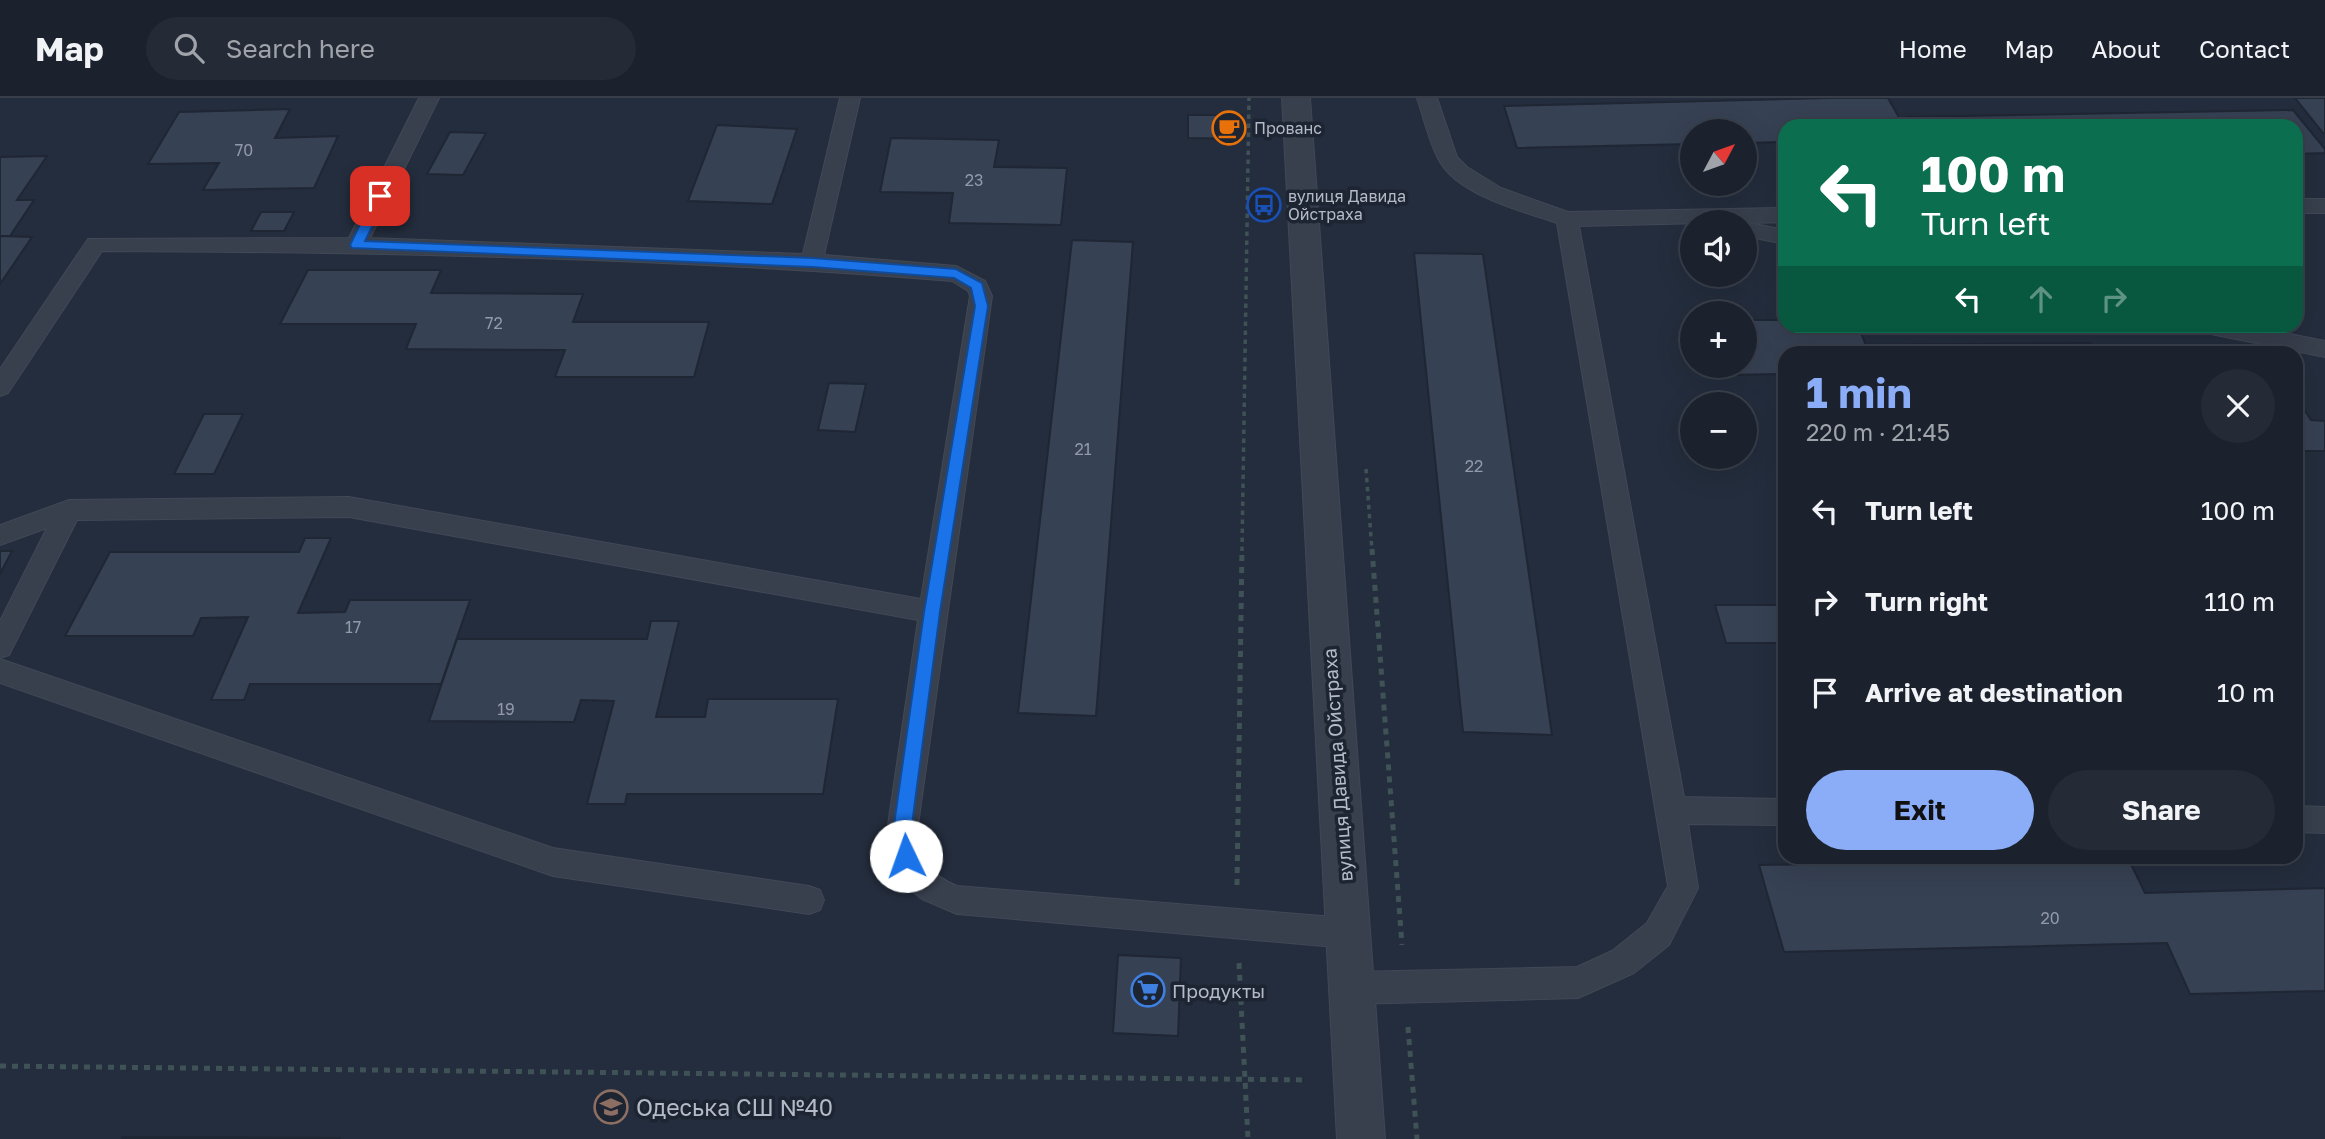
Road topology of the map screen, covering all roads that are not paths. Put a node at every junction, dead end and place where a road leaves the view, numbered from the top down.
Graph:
1 (429, 98) edge
2 (850, 98) edge
3 (1296, 98) edge
4 (1427, 98) edge
5 (2325, 205) edge
6 (2303, 206) edge
7 (1757, 215) edge
8 (1778, 215) edge
9 (1680, 216) edge
10 (1567, 219) junction
11 (1757, 231) edge
12 (1778, 236) edge
13 (356, 245) junction
14 (812, 262) junction
15 (2246, 333) edge
16 (2325, 349) edge
17 (0, 387) edge
18 (69, 510) junction
19 (0, 535) edge
20 (932, 612) junction
21 (0, 647) edge
22 (0, 671) edge
23 (1672, 810) junction
24 (1778, 812) edge
25 (2303, 819) edge
26 (2325, 820) edge
27 (809, 900) dead end
28 (1347, 933) junction
29 (1352, 988) junction
30 (1361, 1139) edge

1 - 13 lane
2 - 14 lane
3 - 28 street, вулиця Давида Ойстраха
4 - 10 lane
5 - 6 lane
7 - 8 lane
9 - 10 lane
10 - 23 lane
11 - 12 lane
13 - 14 lane
13 - 17 lane
14 - 20 lane
15 - 16 lane
18 - 19 lane
18 - 20 lane
18 - 21 lane
20 - 28 lane
22 - 27 lane
23 - 24 lane
23 - 29 lane
25 - 26 lane
28 - 29 street, вулиця Давида Ойстраха
29 - 30 street, вулиця Давида Ойстраха

